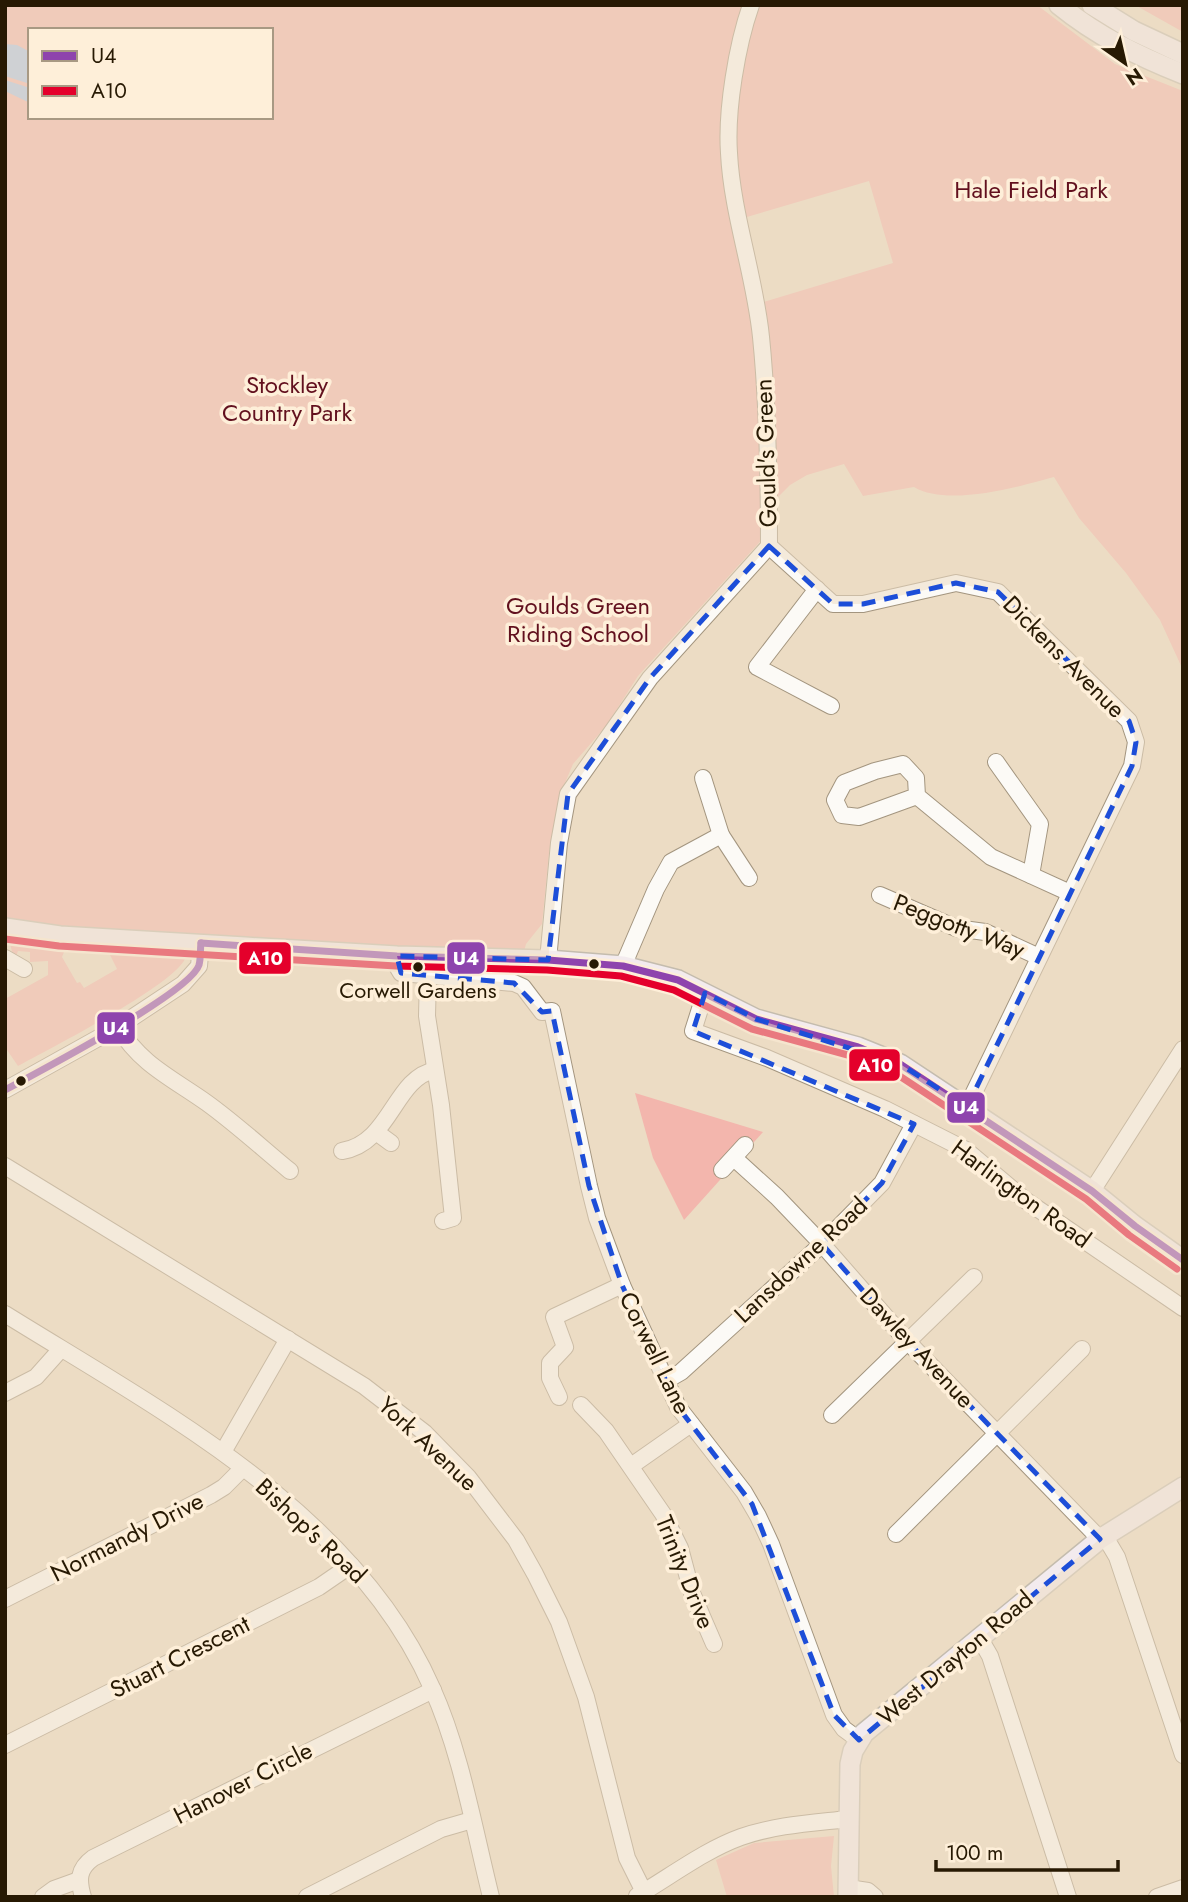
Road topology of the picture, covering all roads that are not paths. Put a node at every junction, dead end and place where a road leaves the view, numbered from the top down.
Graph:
1 (751, 5) edge
2 (1059, 5) edge
3 (1092, 5) edge
4 (1183, 54) edge
5 (1183, 74) edge
6 (769, 545) junction
7 (817, 589) junction
8 (831, 706) dead end
9 (996, 762) dead end
10 (703, 778) dead end
11 (916, 796) junction
12 (721, 835) junction
13 (1031, 876) junction
14 (749, 878) dead end
15 (1070, 893) junction
16 (880, 895) dead end
17 (5, 928) edge
18 (201, 943) junction
19 (397, 956) junction
20 (1038, 957) junction
21 (5, 958) edge
22 (548, 960) junction
23 (622, 966) junction
24 (24, 969) dead end
25 (428, 976) junction
26 (705, 993) junction
27 (118, 1027) junction
28 (1183, 1049) edge
29 (435, 1070) junction
30 (5, 1090) edge
31 (967, 1107) junction
32 (914, 1124) junction
33 (376, 1132) junction
34 (391, 1143) dead end
35 (745, 1145) dead end
36 (342, 1151) dead end
37 (734, 1158) junction
38 (5, 1166) edge
39 (279, 1167) dead end
40 (722, 1170) dead end
41 (1092, 1191) junction
42 (443, 1221) dead end
43 (822, 1244) junction
44 (1183, 1260) edge
45 (974, 1277) dead end
46 (622, 1285) junction
47 (1183, 1308) edge
48 (5, 1314) edge
49 (554, 1317) junction
50 (539, 1324) dead end
51 (288, 1339) junction
52 (907, 1341) junction
53 (61, 1349) junction
54 (1082, 1349) dead end
55 (667, 1380) junction
56 (5, 1393) edge
57 (559, 1397) dead end
58 (581, 1405) dead end
59 (832, 1415) dead end
60 (691, 1424) junction
61 (999, 1433) junction
62 (223, 1452) junction
63 (631, 1466) junction
64 (243, 1468) junction
65 (1183, 1487) edge
66 (895, 1534) dead end
67 (1102, 1537) junction
68 (351, 1565) junction
69 (5, 1599) edge
70 (979, 1637) junction
71 (713, 1644) dead end
72 (433, 1690) junction
73 (859, 1740) junction
74 (5, 1745) edge
75 (1183, 1755) edge
76 (848, 1819) junction
77 (472, 1820) junction
78 (1183, 1888) edge
79 (44, 1889) edge
80 (81, 1889) edge
81 (848, 1893) edge
82 (640, 1894) edge
83 (307, 1897) edge
84 (491, 1897) edge
85 (875, 1897) edge
86 (1068, 1897) edge
87 (1157, 1897) edge

1 - 6 street, Gould's Green
2 - 5 main road
3 - 4 main road
6 - 7 street, Dickens Avenue
6 - 22 street, Gould's Green
7 - 8 street
7 - 15 street, Dickens Avenue
9 - 13 street
10 - 12 street
11 - 11 street
11 - 13 street
12 - 14 street
12 - 23 street
13 - 15 street
15 - 20 street, Dickens Avenue
16 - 20 street, Peggotty Way
17 - 18 main road, Harlington Road
18 - 19 main road, Harlington Road
18 - 27 street
19 - 22 main road, Harlington Road
19 - 25 street
20 - 31 street, Dickens Avenue
21 - 24 street
22 - 23 main road, Harlington Road
23 - 26 main road, Harlington Road
25 - 29 street
25 - 46 street, Corwell Lane
26 - 31 main road, Harlington Road
26 - 32 street, Harlington Road
27 - 30 street
27 - 39 street
28 - 41 street
29 - 33 street
29 - 42 street
31 - 41 main road, Harlington Road
32 - 43 street, Lansdowne Road
32 - 47 street, Harlington Road
33 - 34 street
33 - 36 street
35 - 37 street
37 - 40 street
37 - 43 street, Dawley Avenue
38 - 51 street, York Avenue
41 - 44 main road, Harlington Road
43 - 52 street, Dawley Avenue
43 - 55 street, Lansdowne Road
45 - 52 street
46 - 49 street
46 - 55 street, Corwell Lane
48 - 53 street, Bishop's Road
49 - 50 street
49 - 57 street
51 - 62 street
51 - 82 street, York Avenue
52 - 59 street
52 - 61 street, Dawley Avenue
53 - 56 street
53 - 62 street, Bishop's Road
54 - 61 street
55 - 60 street, Corwell Lane
58 - 63 street, Trinity Drive
60 - 63 street
60 - 73 street, Corwell Lane
61 - 66 street
61 - 67 street, Dawley Avenue
62 - 64 street, Bishop's Road
63 - 71 street, Trinity Drive
64 - 68 street, Bishop's Road
64 - 69 street, Normandy Drive
65 - 67 main road, West Drayton Road
67 - 70 main road, West Drayton Road
67 - 75 street, Dawley Avenue
68 - 72 street, Bishop's Road
68 - 74 street, Stuart Crescent
70 - 73 main road, West Drayton Road
70 - 86 street
72 - 77 street, Bishop's Road
72 - 80 street, Hanover Circle
73 - 76 main road, West Drayton Road
76 - 81 main road, West Drayton Road
76 - 82 street
77 - 83 street
77 - 84 street, Bishop's Road
78 - 87 street
79 - 80 street
81 - 85 street

